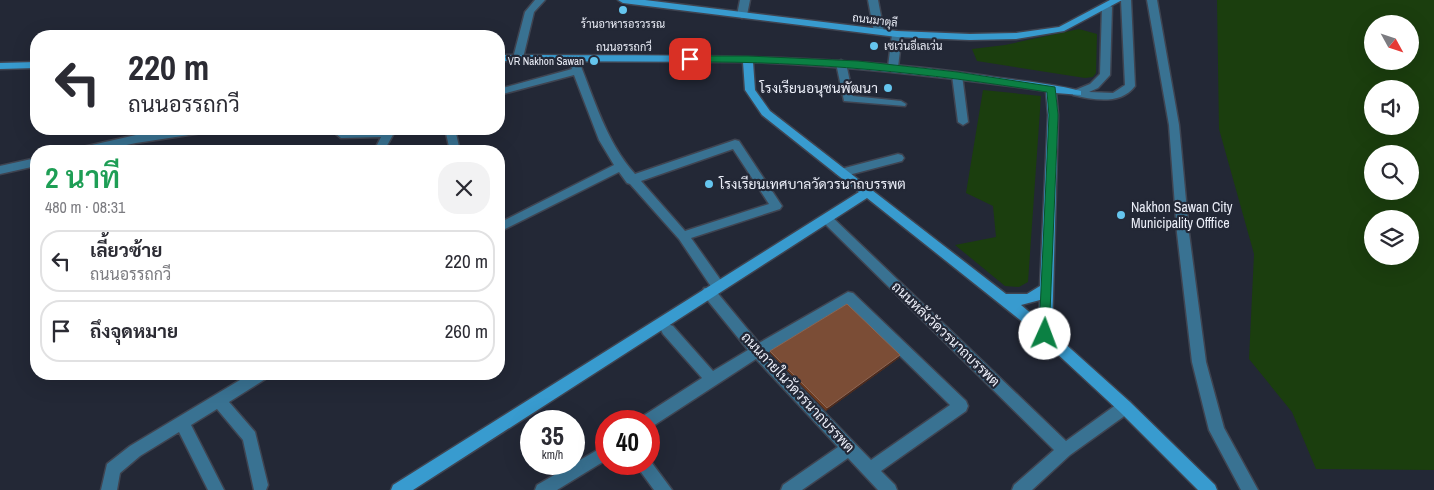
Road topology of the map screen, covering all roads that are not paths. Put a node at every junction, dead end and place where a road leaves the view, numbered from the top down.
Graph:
1 (540, 0) edge
2 (623, 0) edge
3 (745, 0) edge
4 (873, 0) edge
5 (1117, 0) edge
6 (1126, 0) edge
7 (1152, 0) edge
8 (671, 3) edge
9 (1107, 7) junction
10 (742, 15) junction
11 (880, 32) junction
12 (897, 34) junction
13 (505, 58) edge
14 (518, 58) junction
15 (573, 59) junction
16 (748, 59) junction
17 (841, 63) junction
18 (30, 65) edge
19 (0, 66) edge
20 (893, 67) junction
21 (578, 71) junction
22 (957, 75) junction
23 (1052, 89) junction
24 (505, 90) edge
25 (1077, 93) junction
26 (901, 104) dead end
27 (963, 122) dead end
28 (162, 135) edge
29 (110, 145) edge
30 (898, 158) dead end
31 (30, 163) edge
32 (622, 166) junction
33 (0, 170) edge
34 (841, 173) junction
35 (631, 180) junction
36 (866, 193) junction
37 (826, 218) junction
38 (505, 225) edge
39 (683, 236) junction
40 (714, 289) junction
41 (1046, 289) junction
42 (1004, 299) junction
43 (668, 330) dead end
44 (1045, 334) junction
45 (758, 352) junction
46 (711, 379) junction
47 (252, 380) edge
48 (219, 400) junction
49 (1125, 407) junction
50 (660, 413) edge
51 (182, 423) junction
52 (850, 448) junction
53 (1065, 450) junction
54 (595, 459) edge
55 (870, 470) junction
56 (1238, 470) junction
57 (652, 475) edge
58 (260, 485) dead end
59 (109, 490) edge
60 (216, 490) edge
61 (399, 490) edge
62 (544, 490) edge
63 (664, 490) edge
64 (789, 490) edge
65 (889, 490) edge
66 (1020, 490) edge
67 (1209, 490) edge
68 (1243, 490) edge
69 (1250, 490) edge

1 - 14 street
2 - 8 street, ถนนมาตุลี
3 - 10 street
4 - 11 street
5 - 9 street, ถนนมาตุลี
6 - 25 street
7 - 56 street
8 - 10 street, ถนนมาตุลี
9 - 12 street, ถนนมาตุลี
9 - 25 street
10 - 11 street, ถนนมาตุลี
11 - 12 street, ถนนมาตุลี
12 - 20 street
13 - 14 street, ถนนอรรถกวี
14 - 15 street, ถนนอรรถกวี
15 - 16 street, ถนนอรรถกวี
15 - 21 street, ถนนภายในวัดวรนาถบรรพต
16 - 17 street, ถนนอรรถกวี
16 - 34 street
17 - 20 street, ถนนอรรถกวี
17 - 26 street
18 - 19 street
20 - 22 street, ถนนอรรถกวี
21 - 24 street
21 - 32 street, ถนนภายในวัดวรนาถบรรพต
22 - 23 street, ถนนอรรถกวี
22 - 27 street
23 - 25 street, ถนนอรรถกวี
23 - 41 street
28 - 29 street
30 - 34 street
31 - 33 street
32 - 35 street, ถนนภายในวัดวรนาถบรรพต
32 - 38 street
34 - 36 street
35 - 39 street, ถนนภายในวัดวรนาถบรรพต
35 - 39 street
36 - 37 street
36 - 42 street
37 - 40 street
37 - 53 street, ถนนหลังวัดวรนาถบรรพต
39 - 40 street, ถนนภายในวัดวรนาถบรรพต
40 - 45 street, ถนนภายในวัดวรนาถบรรพต
40 - 61 street
41 - 42 street
41 - 44 street
42 - 44 street
43 - 46 street
44 - 49 street
45 - 46 street
45 - 52 street, ถนนภายในวัดวรนาถบรรพต
45 - 55 street
46 - 50 street
47 - 48 street
48 - 51 street
48 - 58 street
49 - 53 street
49 - 67 street
51 - 59 street
51 - 60 street
52 - 55 street, ถนนภายในวัดวรนาถบรรพต
52 - 64 street
53 - 66 street
54 - 62 street
55 - 65 street, ถนนภายในวัดวรนาถบรรพต
56 - 68 street
56 - 69 street
57 - 63 street

